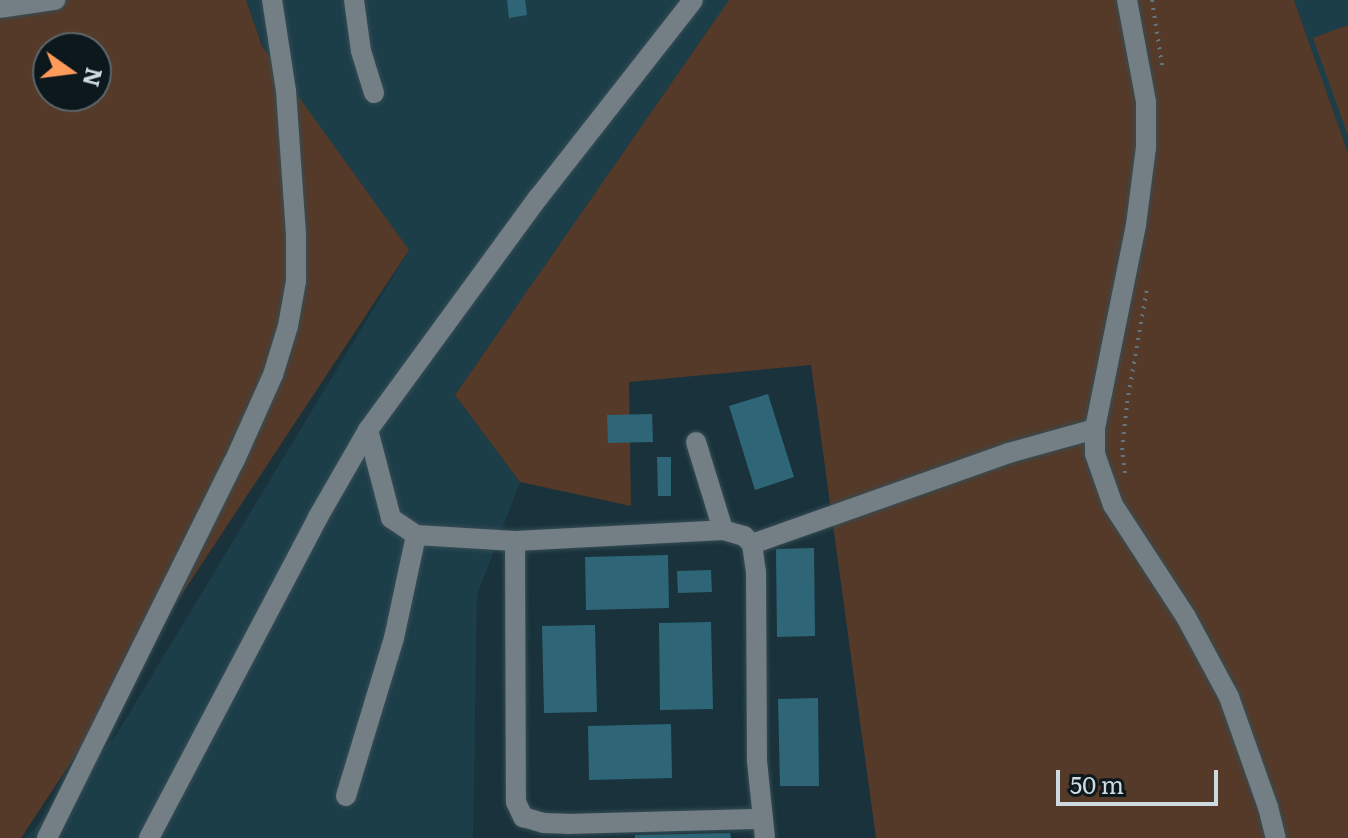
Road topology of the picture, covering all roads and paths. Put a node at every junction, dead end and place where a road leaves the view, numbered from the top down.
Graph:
1 (55, 0) edge
2 (272, 0) edge
3 (354, 0) edge
4 (693, 0) edge
5 (1127, 0) edge
6 (1152, 0) edge
7 (0, 8) edge
8 (1164, 72) dead end
9 (374, 93) dead end
10 (1149, 273) dead end
11 (1095, 429) junction
12 (368, 430) junction
13 (696, 442) dead end
14 (1127, 481) dead end
15 (723, 530) junction
16 (416, 535) junction
17 (515, 541) junction
18 (752, 544) junction
19 (171, 796) junction
20 (346, 796) dead end
21 (764, 828) edge
22 (47, 838) edge
23 (149, 838) edge
24 (169, 838) edge
25 (1276, 838) edge

1 - 7 street
2 - 22 street
3 - 9 street
4 - 12 street
5 - 11 street
6 - 8 path
10 - 14 path
11 - 18 street
11 - 25 street
12 - 16 street
12 - 19 street
13 - 15 street
15 - 17 street
15 - 18 street
16 - 17 street
16 - 20 street
17 - 21 street
18 - 21 street
19 - 23 street
19 - 24 street

